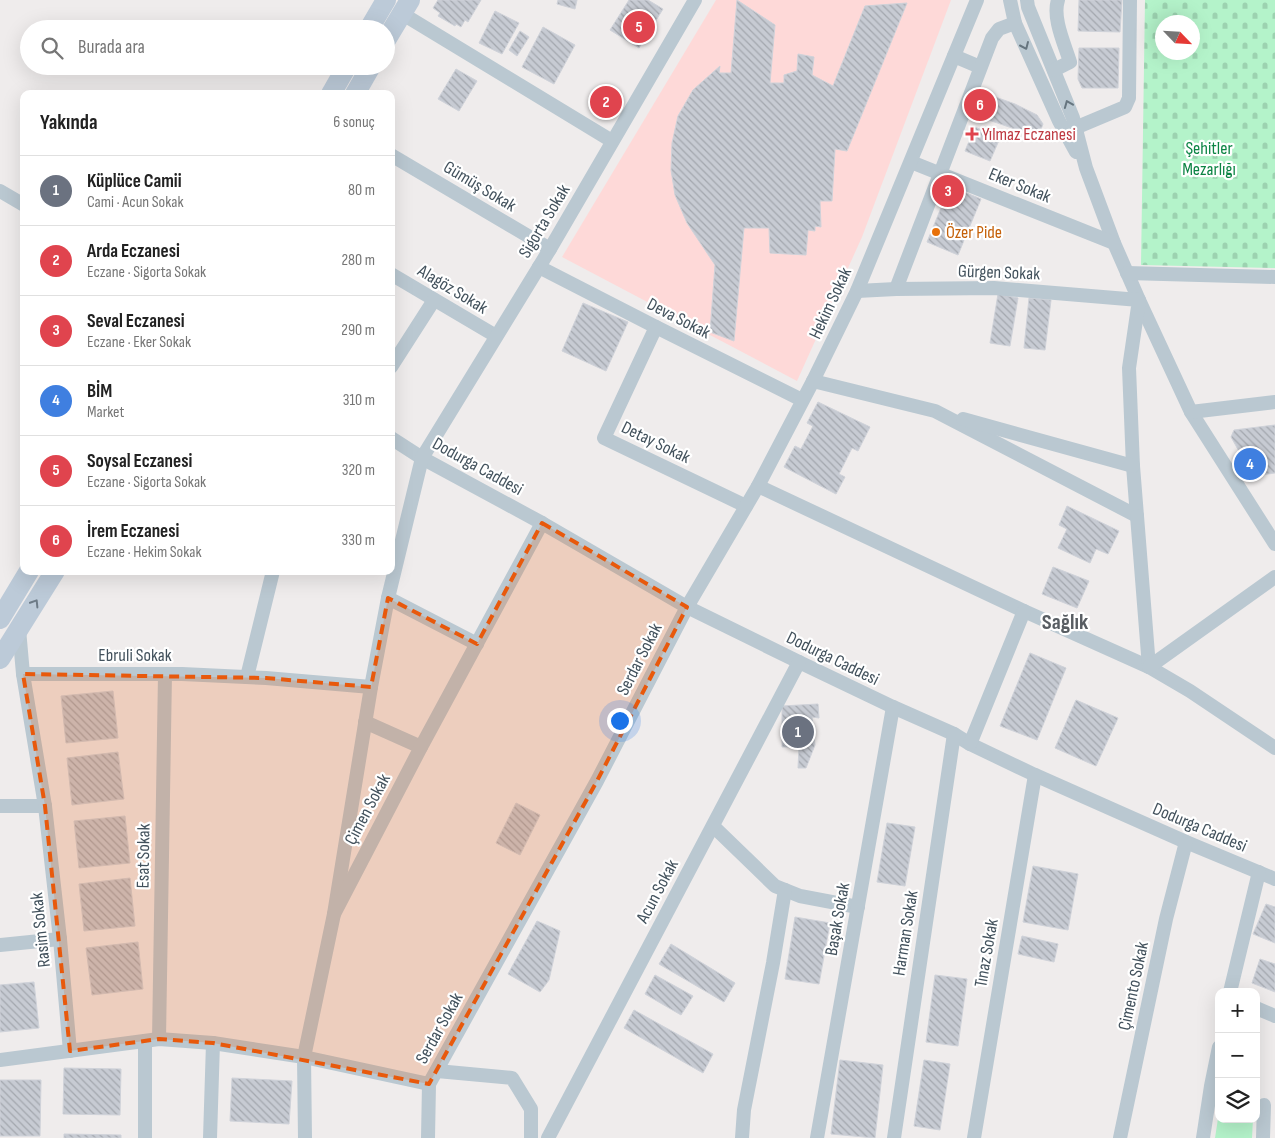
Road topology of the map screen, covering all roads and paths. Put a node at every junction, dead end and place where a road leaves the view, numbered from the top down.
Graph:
1 (386, 0) edge
2 (695, 0) edge
3 (977, 0) edge
4 (1010, 0) edge
5 (1027, 0) edge
6 (1058, 0) edge
7 (1130, 0) edge
8 (406, 7) edge
9 (374, 20) edge
10 (1015, 22) junction
11 (395, 25) edge
12 (954, 56) junction
13 (980, 67) junction
14 (1054, 70) junction
15 (342, 75) edge
16 (366, 75) edge
17 (333, 90) edge
18 (357, 90) edge
19 (1075, 128) junction
20 (612, 141) junction
21 (395, 157) edge
22 (911, 162) junction
23 (1086, 168) junction
24 (940, 173) junction
25 (0, 191) edge
26 (20, 203) edge
27 (1114, 242) junction
28 (550, 249) junction
29 (539, 267) junction
30 (1127, 273) junction
31 (395, 276) edge
32 (1275, 277) edge
33 (896, 289) junction
34 (857, 291) junction
35 (434, 300) junction
36 (1139, 300) junction
37 (656, 327) junction
38 (496, 336) junction
39 (395, 361) edge
40 (813, 381) junction
41 (802, 400) junction
42 (1275, 402) edge
43 (935, 411) junction
44 (1191, 412) junction
45 (395, 441) edge
46 (422, 458) junction
47 (1133, 466) junction
48 (758, 486) junction
49 (746, 506) junction
50 (1137, 516) junction
51 (542, 523) junction
52 (1275, 544) edge
53 (395, 569) edge
54 (27, 575) edge
55 (53, 575) edge
56 (271, 575) edge
57 (394, 575) edge
58 (1275, 577) edge
59 (388, 598) junction
60 (687, 607) junction
61 (1024, 611) junction
62 (0, 619) edge
63 (19, 629) junction
64 (477, 644) junction
65 (0, 659) edge
66 (799, 662) junction
67 (1149, 666) junction
68 (23, 674) junction
69 (165, 674) junction
70 (247, 677) junction
71 (371, 687) junction
72 (893, 707) junction
73 (365, 722) junction
74 (954, 734) junction
75 (970, 744) junction
76 (421, 747) junction
77 (1275, 748) edge
78 (1035, 774) junction
79 (0, 806) edge
80 (45, 806) junction
81 (713, 826) junction
82 (1186, 842) junction
83 (1259, 872) junction
84 (1275, 879) edge
85 (785, 890) junction
86 (858, 907) junction
87 (334, 914) junction
88 (60, 939) junction
89 (0, 945) edge
90 (1231, 988) edge
91 (1260, 1010) edge
92 (1275, 1016) edge
93 (152, 1040) junction
94 (213, 1044) junction
95 (70, 1051) junction
96 (304, 1057) junction
97 (0, 1060) edge
98 (437, 1071) junction
99 (429, 1084) junction
100 (1215, 1087) edge
101 (1265, 1105) edge
102 (145, 1138) edge
103 (210, 1138) edge
104 (305, 1138) edge
105 (428, 1138) edge
106 (532, 1138) edge
107 (548, 1138) edge
108 (742, 1138) edge
109 (817, 1138) edge
110 (894, 1138) edge
111 (974, 1138) edge
112 (1120, 1138) edge
113 (1203, 1138) edge
114 (1263, 1138) edge

1 - 9 main road
2 - 20 street, Sigorta Sokak
3 - 12 street, Hekim Sokak
4 - 10 street
5 - 14 street
6 - 14 street
7 - 19 street
8 - 11 main road
8 - 20 street
10 - 13 street
10 -> 23 street
12 - 13 street
12 - 22 street, Hekim Sokak
13 - 24 street
19 -> 14 street
15 - 17 main road
16 - 18 main road
19 - 23 street
20 - 28 street, Sigorta Sokak
21 - 28 street, Gümüş Sokak
22 - 24 street, Eker Sokak
22 - 34 street, Hekim Sokak
23 - 27 street
24 - 27 street, Eker Sokak
24 - 33 street
25 - 26 street
27 - 30 street
28 - 29 street, Sigorta Sokak
29 - 37 street, Deva Sokak
29 - 38 street, Sigorta Sokak
30 - 32 street
30 - 36 street
31 - 35 street, Alagöz Sokak
33 - 34 street, Gürgen Sokak
33 - 36 street, Gürgen Sokak
34 - 40 street, Hekim Sokak
35 - 38 street, Alagöz Sokak
35 - 39 street
36 - 44 street
36 - 47 street
37 - 41 street, Deva Sokak
37 - 49 street, Detay Sokak
38 - 46 street, Sigorta Sokak
40 - 41 street, Hekim Sokak
40 - 43 street
41 - 48 street, Hekim Sokak
42 - 44 street
43 - 47 street
43 - 50 street
44 - 52 street
45 - 46 street, Dodurga Caddesi
46 - 51 street, Dodurga Caddesi
46 - 53 street, Sigorta Sokak
47 - 50 street
48 - 49 street, Hekim Sokak
48 - 61 street
49 - 60 street, Hekim Sokak
50 - 67 street
51 - 60 street, Dodurga Caddesi
51 - 64 street, Çimen Sokak
54 - 62 main road
63 -> 55 main road
56 - 70 street
57 - 59 street, Sigorta Sokak
58 - 67 street
59 - 64 street
59 - 71 street, Sigorta Sokak
60 - 66 street, Dodurga Caddesi
60 - 98 street, Serdar Sokak
61 - 67 street
61 - 75 street
63 - 65 main road
63 - 68 street, Rasim Sokak
64 - 76 street, Çimen Sokak
66 - 72 street, Dodurga Caddesi
66 - 81 street, Acun Sokak
67 - 77 street
68 - 69 street, Ebruli Sokak
68 - 80 street, Rasim Sokak
69 - 70 street, Ebruli Sokak
69 - 93 street, Esat Sokak
70 - 71 street, Ebruli Sokak
71 - 73 street, Sigorta Sokak
72 - 74 street, Dodurga Caddesi
72 - 86 street, Başak Sokak
73 - 76 street
73 - 87 street, Sigorta Sokak
74 - 75 street, Dodurga Caddesi
74 - 110 street, Harman Sokak
75 - 78 street, Dodurga Caddesi
76 - 87 street, Çimen Sokak
78 - 82 street, Dodurga Caddesi
78 - 111 street, Tınaz Sokak
79 - 80 street
80 - 88 street, Rasim Sokak
81 - 85 street
81 - 107 street, Acun Sokak
82 - 83 street, Dodurga Caddesi
82 - 112 street, Çimento Sokak
83 - 84 street, Dodurga Caddesi
83 - 90 street
85 - 86 street
85 - 108 street
86 - 109 street, Başak Sokak
87 - 96 street, Çimen Sokak
88 - 89 street
88 - 95 street, Rasim Sokak
91 - 92 street
93 - 94 street, Serdar Sokak
93 - 95 street, Serdar Sokak
93 - 102 street, Esat Sokak
94 - 96 street, Serdar Sokak
94 - 103 street
95 - 97 street, Serdar Sokak
96 - 99 street, Serdar Sokak
96 - 104 street, Çimen Sokak
98 - 99 street, Serdar Sokak
98 - 106 street
99 - 105 street
100 - 113 street
101 - 114 street

